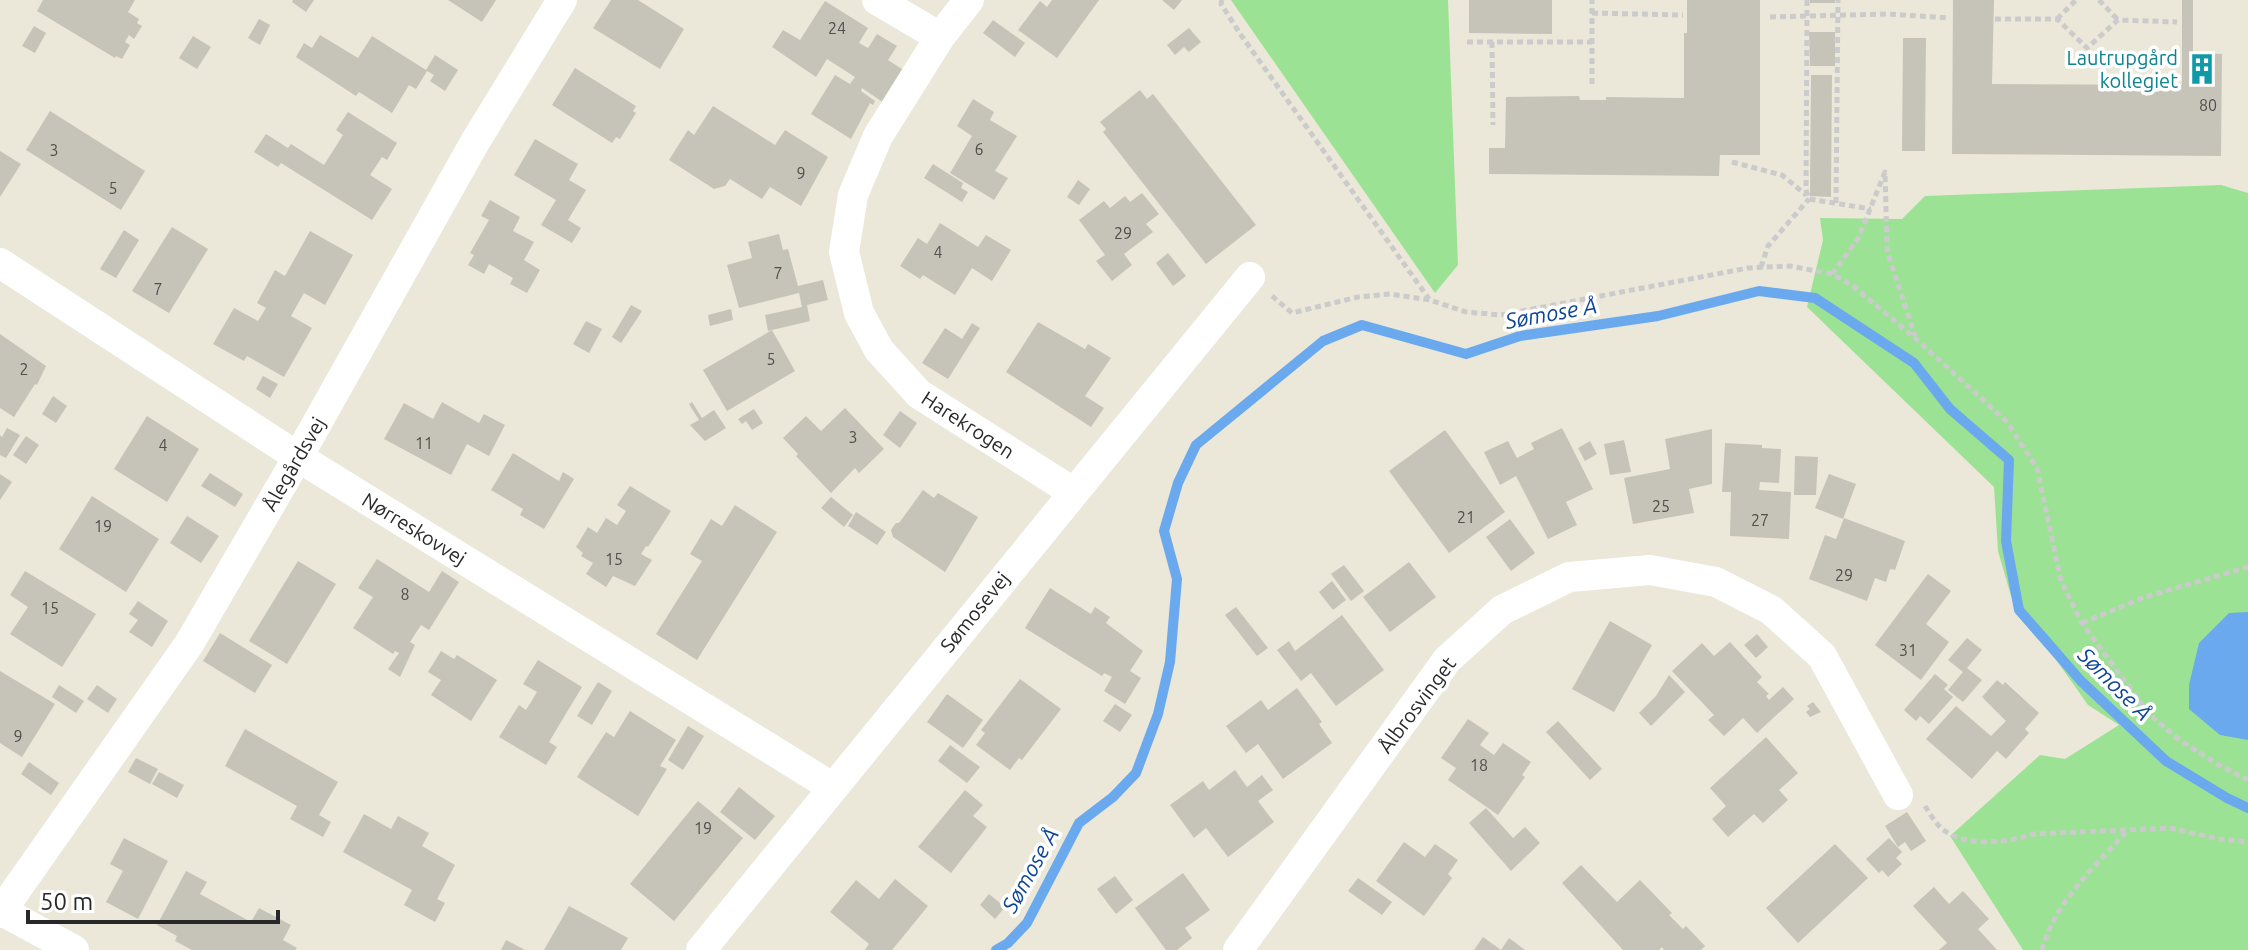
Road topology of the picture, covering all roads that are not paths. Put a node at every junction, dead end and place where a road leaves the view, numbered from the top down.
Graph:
1 (562, 0) edge
2 (877, 0) edge
3 (969, 0) edge
4 (940, 37) junction
5 (0, 263) edge
6 (1250, 277) road end
7 (298, 457) junction
8 (1073, 492) junction
9 (832, 787) junction
10 (1898, 795) road end
11 (1, 911) edge
12 (74, 950) edge
13 (701, 950) edge
14 (1238, 950) edge

1 - 7 street, Ålegårdsvej
2 - 4 street
3 - 4 street, Harekrogen
4 - 8 street, Harekrogen
5 - 7 street, Nørreskovvej
6 - 8 street, Sømosevej
7 - 9 street, Nørreskovvej
7 - 11 street, Ålegårdsvej
8 - 9 street, Sømosevej
9 - 13 street, Sømosevej
10 - 14 street, Ålbrosvinget
11 - 12 street

